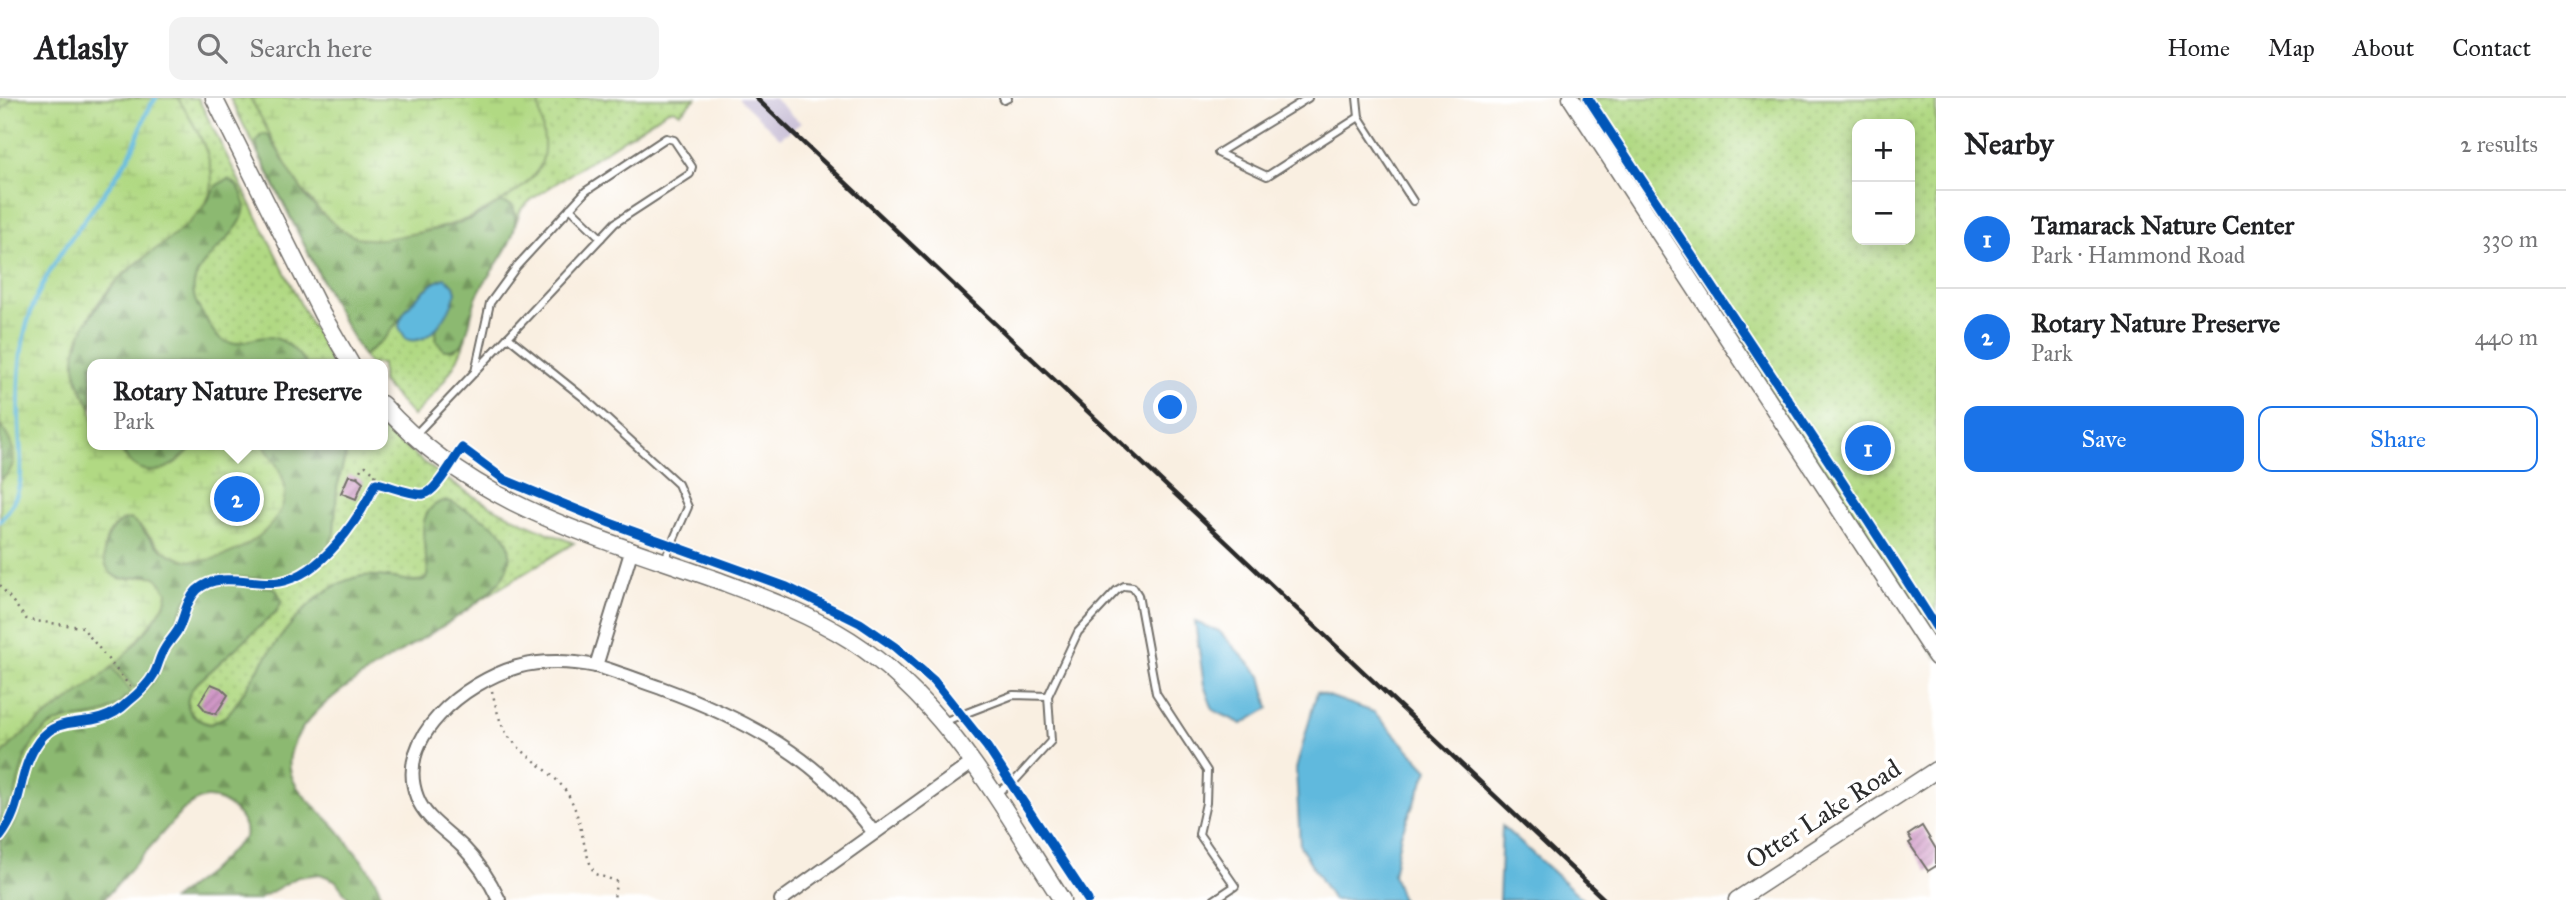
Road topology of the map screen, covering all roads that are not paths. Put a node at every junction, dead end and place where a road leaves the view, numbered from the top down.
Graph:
1 (214, 98) edge
2 (1308, 98) edge
3 (1357, 98) edge
4 (1570, 98) edge
5 (1359, 117) junction
6 (1413, 201) dead end
7 (569, 208) junction
8 (601, 238) junction
9 (508, 337) junction
10 (348, 359) edge
11 (475, 372) junction
12 (388, 410) edge
13 (414, 436) junction
14 (632, 549) junction
15 (664, 561) junction
16 (1936, 657) edge
17 (596, 666) junction
18 (1048, 696) junction
19 (943, 722) junction
20 (972, 762) junction
21 (1936, 770) edge
22 (992, 793) junction
23 (874, 833) junction
24 (499, 900) edge
25 (781, 900) edge
26 (1062, 900) edge
27 (1214, 900) edge
28 (1737, 900) edge

1 - 10 street
2 - 5 lane
3 - 5 lane
4 - 16 street
5 - 6 lane
7 - 8 lane
7 - 8 lane
7 - 11 lane
8 - 9 lane
9 - 11 lane
9 - 15 lane
11 - 13 lane
12 - 13 street
13 - 14 street
14 - 15 street
14 - 17 street
15 - 19 street
17 - 23 street
17 - 24 street
18 - 19 lane
18 - 22 lane
18 - 27 lane
19 - 20 street
20 - 22 street
20 - 23 street
21 - 28 street, Otter Lake Road
22 - 26 street
23 - 25 street

